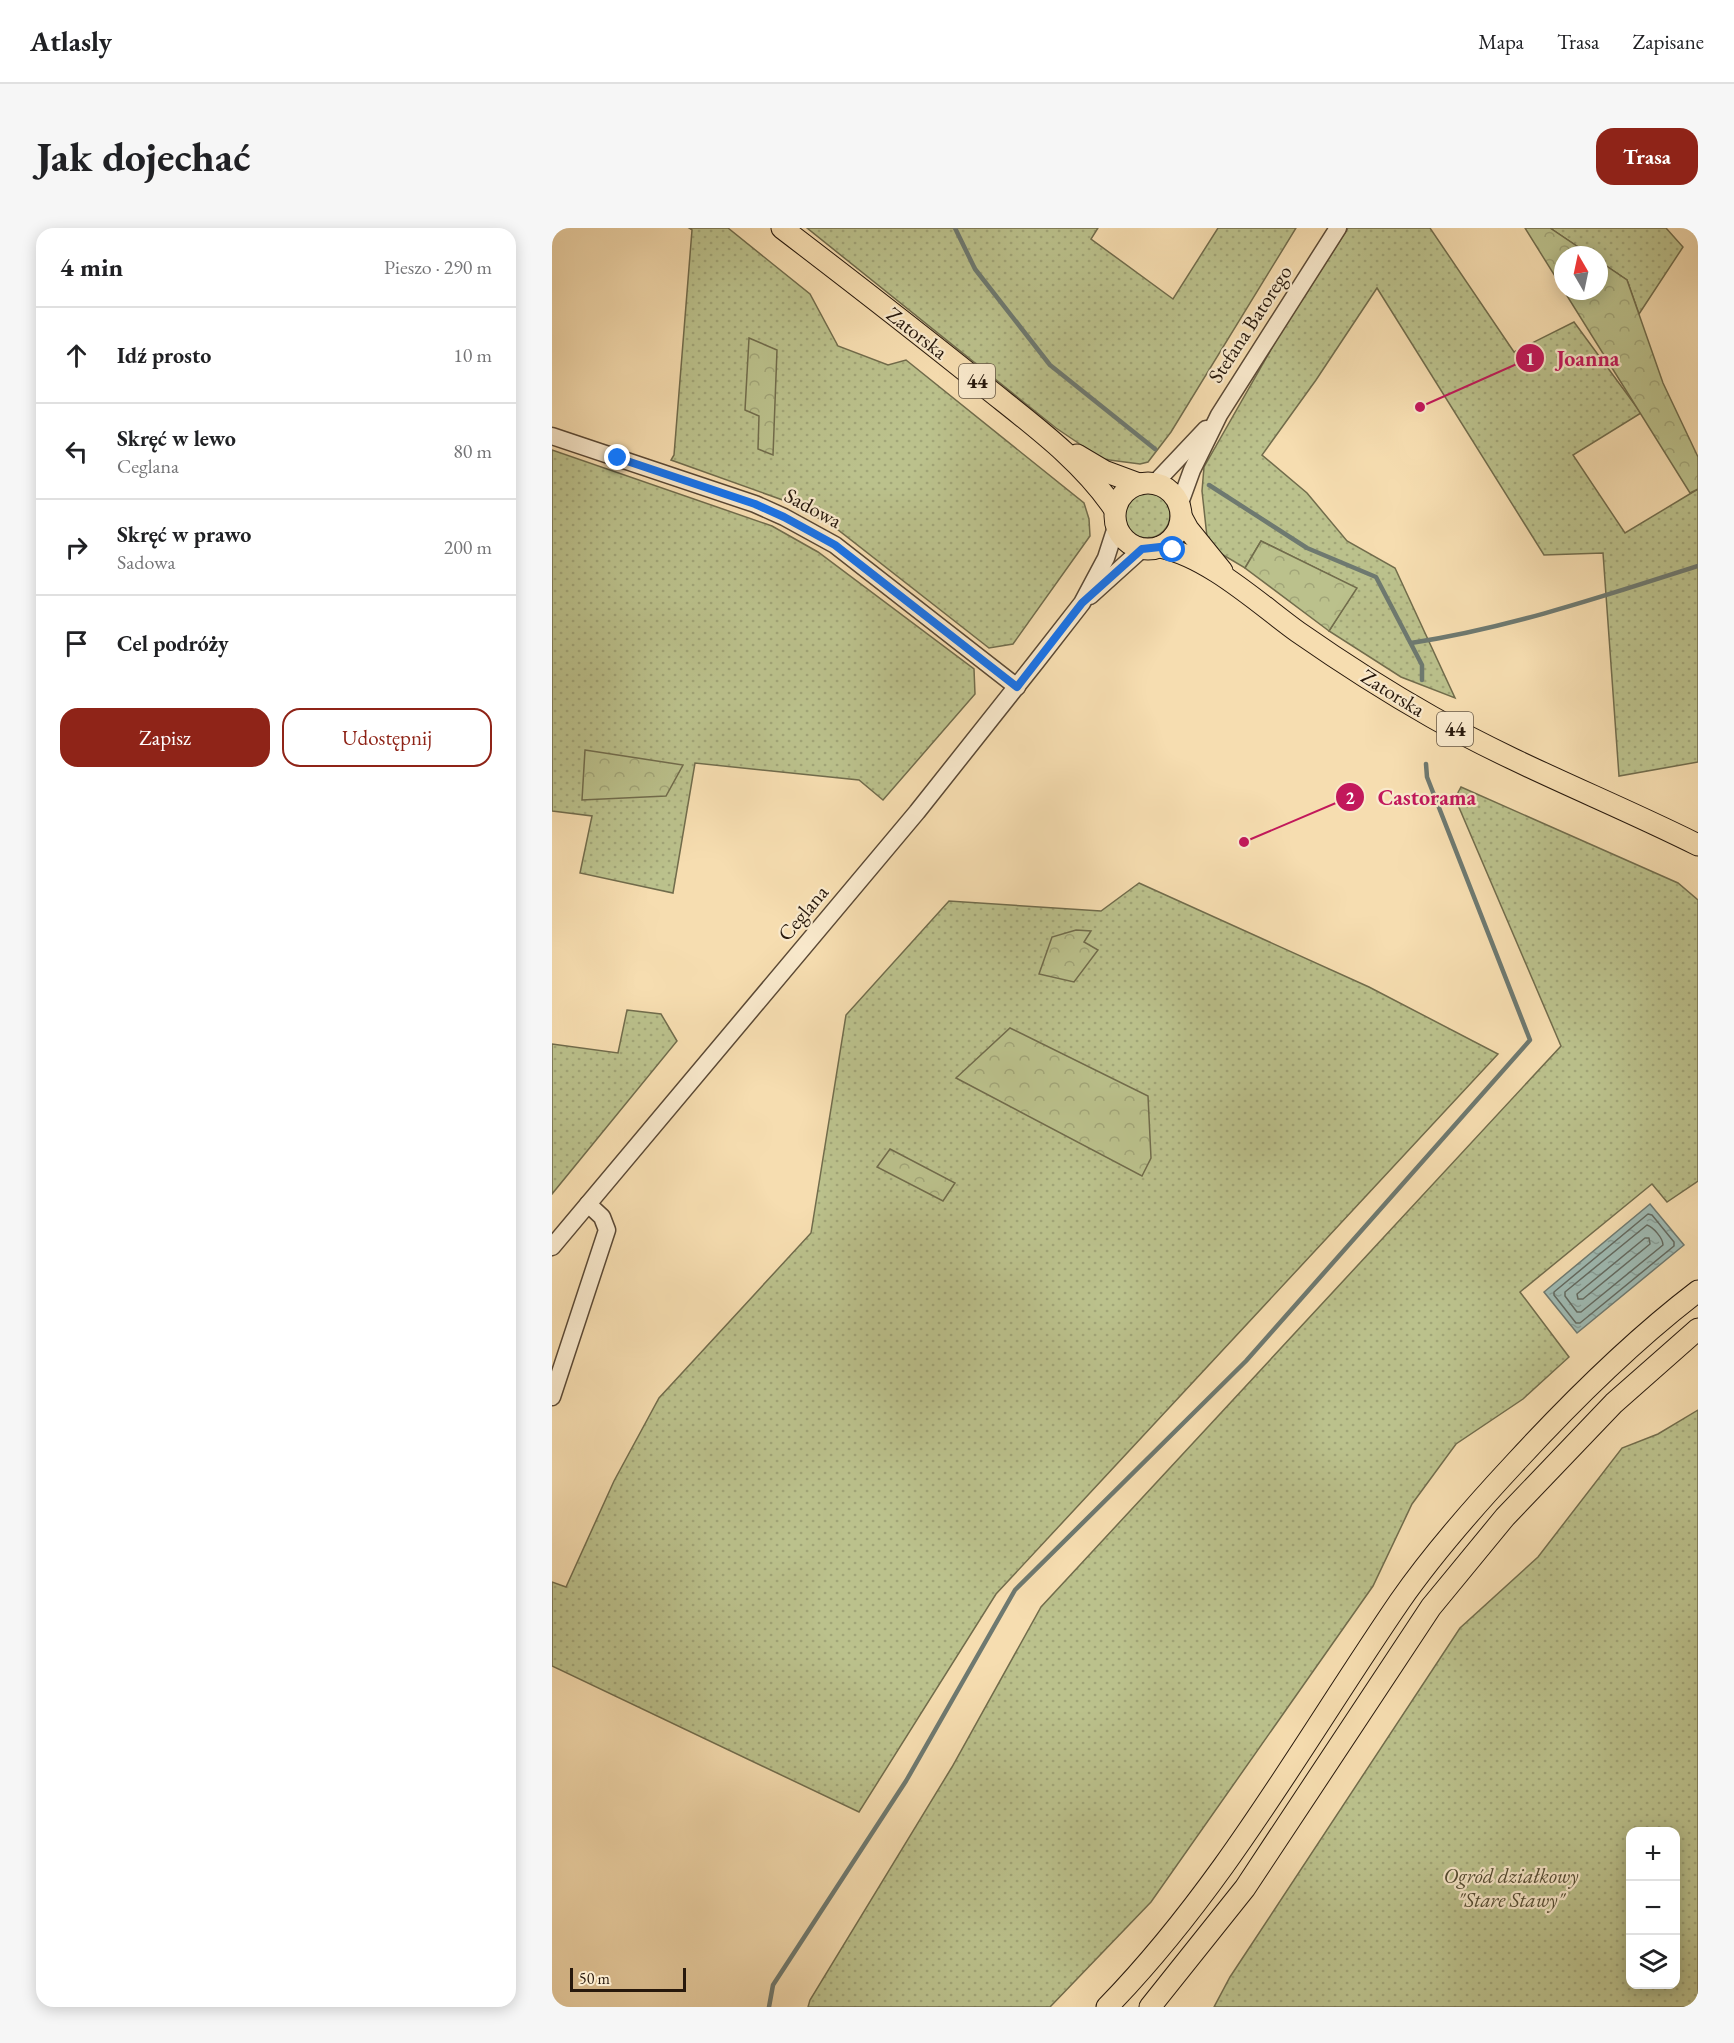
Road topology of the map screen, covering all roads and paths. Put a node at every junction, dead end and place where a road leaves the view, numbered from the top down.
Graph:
1 (782, 228) edge
2 (1338, 228) edge
3 (1219, 415) junction
4 (552, 436) edge
5 (1050, 439) junction
6 (1147, 483) junction
7 (1181, 511) junction
8 (1116, 518) junction
9 (1151, 548) junction
10 (1230, 581) junction
11 (1082, 603) junction
12 (1017, 687) junction
13 (1698, 845) edge
14 (588, 1204) junction
15 (552, 1247) edge
16 (1698, 1291) edge
17 (1698, 1329) edge
18 (552, 1396) edge
19 (1107, 2007) edge
20 (1150, 2007) edge

1 - 5 main road, Zatorska / 44
2 - 3 street, Stefana Batorego
3 - 6 street, Stefana Batorego
3 - 7 street, Stefana Batorego
4 - 12 street, Sadowa
5 - 6 main road, Zatorska / 44
5 - 8 main road, Zatorska / 44
6 - 7 main road, 44
6 - 8 main road
7 - 9 main road
7 - 10 main road, Zatorska / 44
8 - 9 main road, 44
8 - 11 street, Ceglana
9 - 10 main road, Zatorska / 44
9 - 11 street, Ceglana
10 - 13 main road, Zatorska / 44
11 - 12 street, Ceglana
12 - 14 street, Ceglana
14 - 15 street, Ceglana
14 - 18 street
16 - 19 main road
17 - 20 main road

